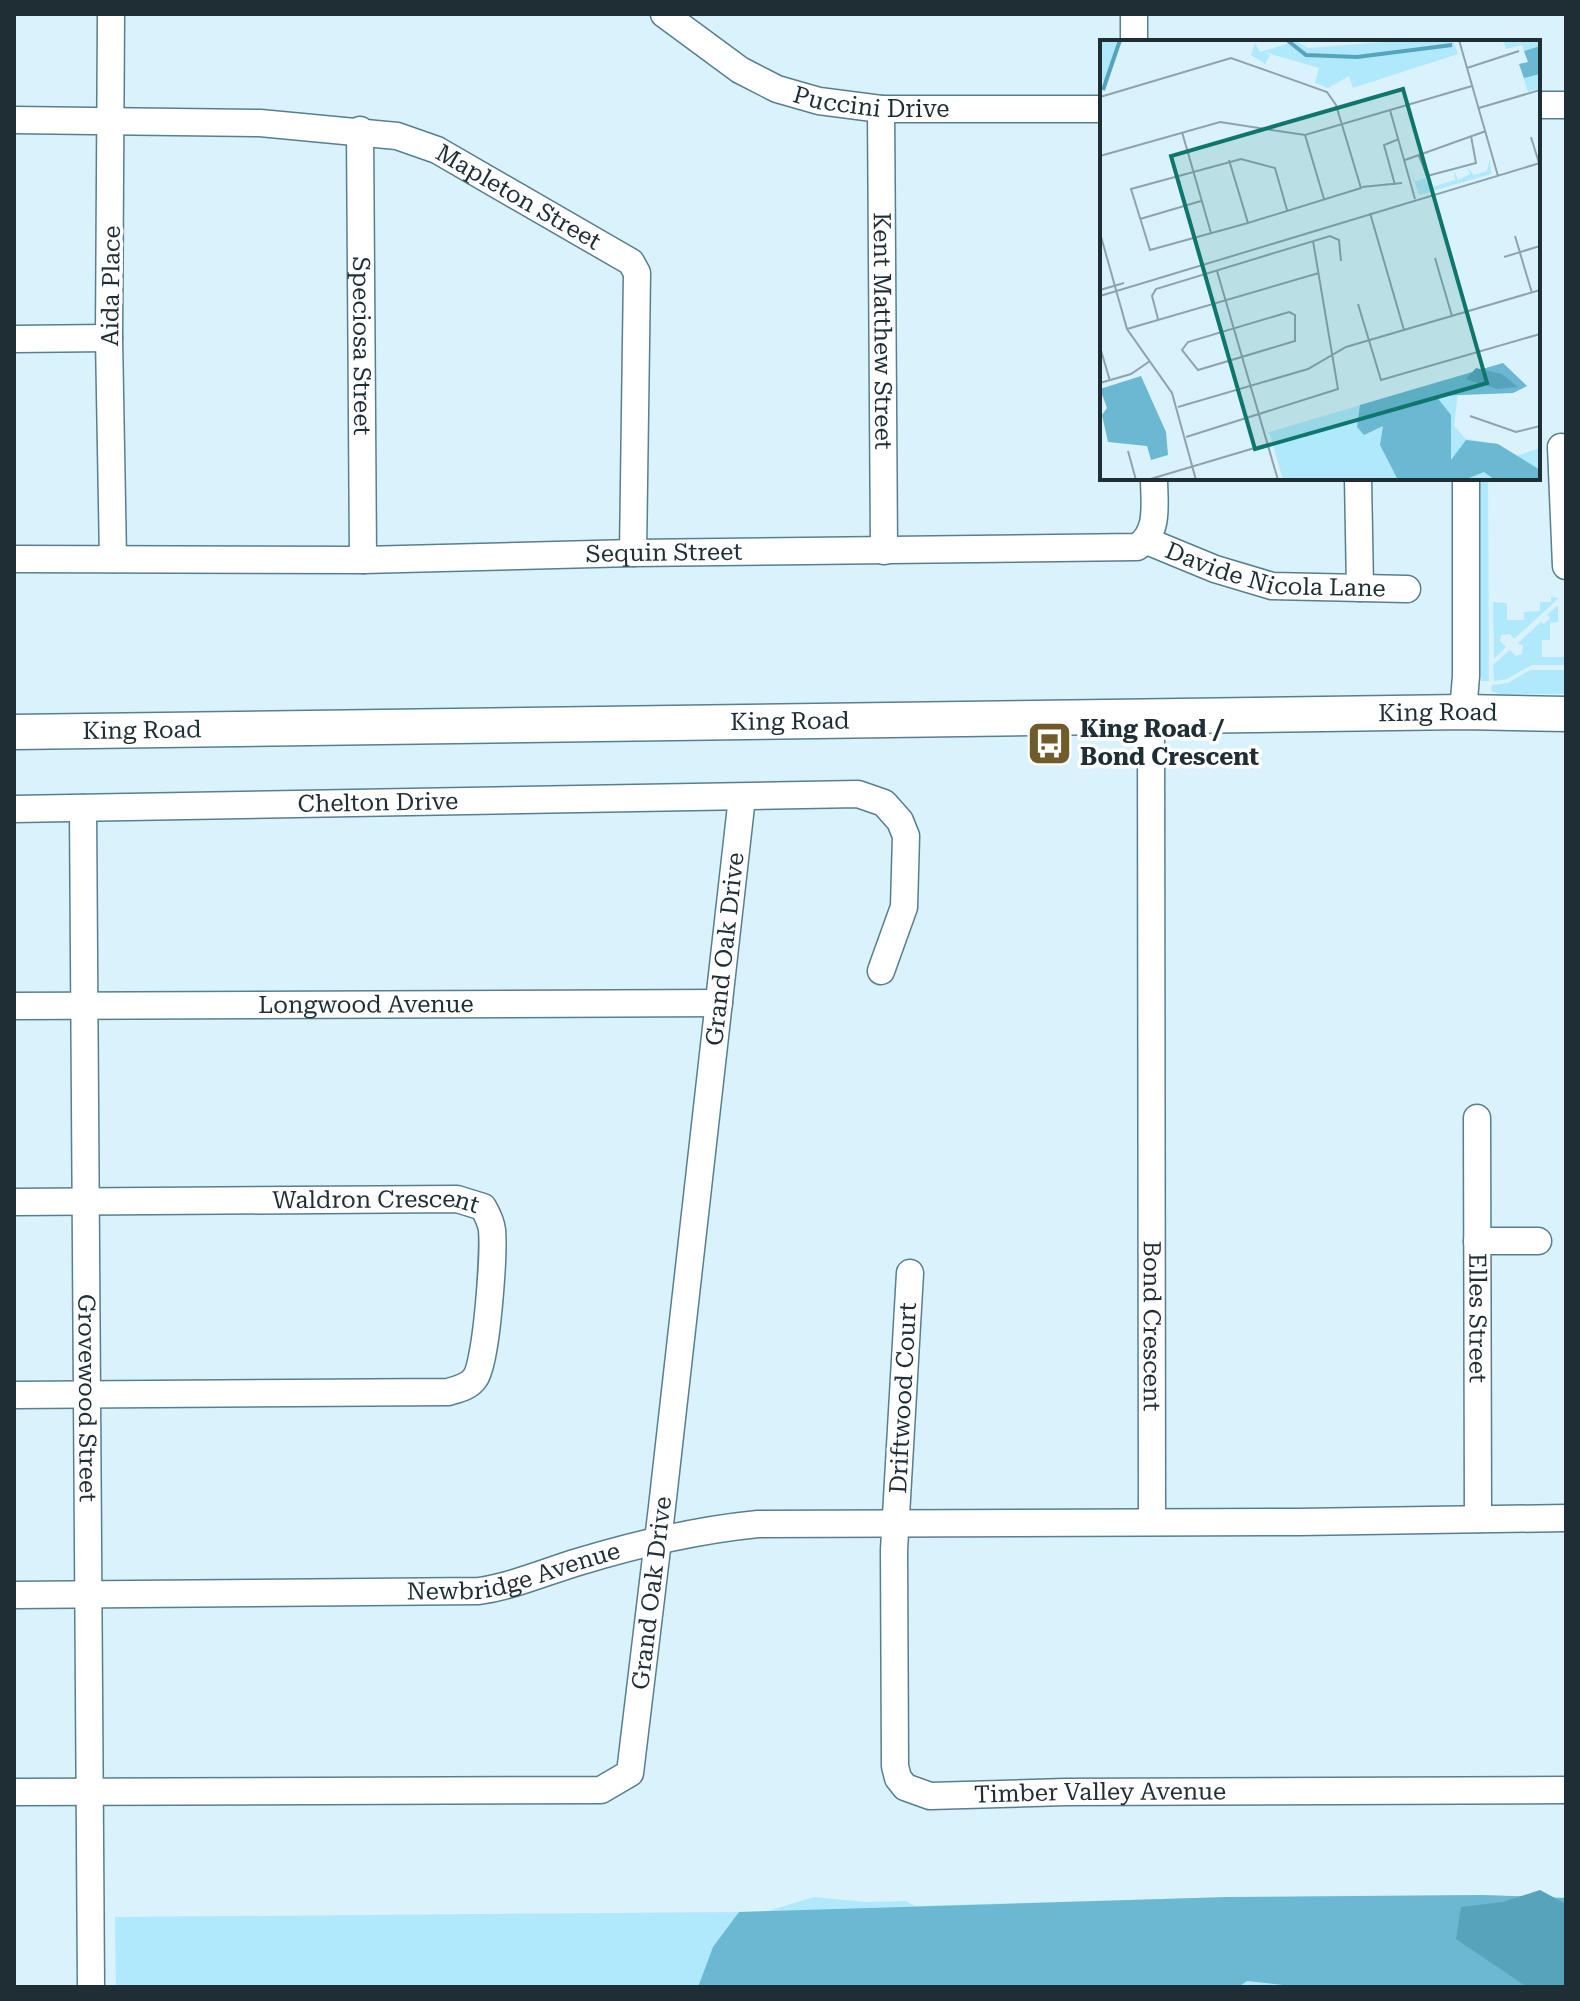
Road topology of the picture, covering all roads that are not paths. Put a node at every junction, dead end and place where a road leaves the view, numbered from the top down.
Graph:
1 (111, 14) edge
2 (664, 14) edge
3 (1134, 14) edge
4 (1134, 40) edge
5 (1540, 105) edge
6 (1566, 105) edge
7 (881, 109) junction
8 (1100, 109) edge
9 (14, 120) edge
10 (112, 121) junction
11 (360, 130) junction
12 (109, 338) junction
13 (14, 339) edge
14 (1555, 447) edge
15 (1154, 480) edge
16 (1358, 480) edge
17 (1466, 480) edge
18 (1147, 541) junction
19 (884, 551) junction
20 (633, 553) junction
21 (14, 559) edge
22 (113, 559) junction
23 (363, 560) junction
24 (1566, 566) edge
25 (1360, 588) junction
26 (1407, 589) dead end
27 (1463, 712) junction
28 (1566, 714) edge
29 (1151, 718) junction
30 (14, 732) edge
31 (742, 797) junction
32 (83, 808) junction
33 (14, 809) edge
34 (881, 971) dead end
35 (719, 1003) junction
36 (14, 1006) edge
37 (86, 1006) junction
38 (1477, 1118) dead end
39 (86, 1201) junction
40 (14, 1202) edge
41 (1477, 1241) junction
42 (1538, 1241) dead end
43 (910, 1273) dead end
44 (88, 1394) junction
45 (14, 1395) edge
46 (1566, 1518) edge
47 (1478, 1519) junction
48 (1152, 1521) junction
49 (896, 1523) junction
50 (658, 1541) junction
51 (14, 1595) edge
52 (88, 1595) junction
53 (1566, 1790) edge
54 (14, 1792) edge
55 (90, 1792) junction
56 (91, 1987) edge

1 - 10 street, Aida Place
2 - 7 street, Puccini Drive
3 - 4 street
5 - 6 street
7 - 8 street, Puccini Drive
7 - 19 street, Kent Matthew Street
9 - 10 street, Mapleton Street
10 - 11 street, Mapleton Street
10 - 12 street, Aida Place
11 - 20 street, Mapleton Street
11 - 23 street, Speciosa Street
12 - 13 street
12 - 22 street, Aida Place
14 - 24 street
15 - 18 street
16 - 25 street
17 - 27 street
18 - 19 street, Sequin Street
18 - 25 street, Davide Nicola Lane
19 - 20 street, Sequin Street
20 - 23 street, Sequin Street
21 - 22 street, Sequin Street
22 - 23 street, Sequin Street
25 - 26 street, Davide Nicola Lane
27 - 28 main road, King Road
27 - 29 main road, King Road
29 - 30 main road, King Road
29 - 48 street, Bond Crescent
31 - 32 street, Chelton Drive
31 - 34 street, Chelton Drive
31 - 35 street, Grand Oak Drive
32 - 33 street, Chelton Drive
32 - 37 street, Grovewood Street
35 - 37 street, Longwood Avenue
35 - 50 street, Grand Oak Drive
36 - 37 street, Longwood Avenue
37 - 39 street, Grovewood Street
38 - 41 street, Elles Street
39 - 40 street
39 - 44 street, Grovewood Street
39 - 44 street, Waldron Crescent
41 - 42 street
41 - 47 street, Elles Street
43 - 49 street, Driftwood Court
44 - 45 street
44 - 52 street, Grovewood Street
46 - 47 street
47 - 48 street
48 - 49 street, Newbridge Avenue
49 - 50 street, Newbridge Avenue
49 - 53 street, Timber Valley Avenue
50 - 52 street, Newbridge Avenue
50 - 55 street, Grand Oak Drive
51 - 52 street, Newbridge Avenue
52 - 55 street, Grovewood Street
54 - 55 street, Grand Oak Drive
55 - 56 street, Grovewood Street

